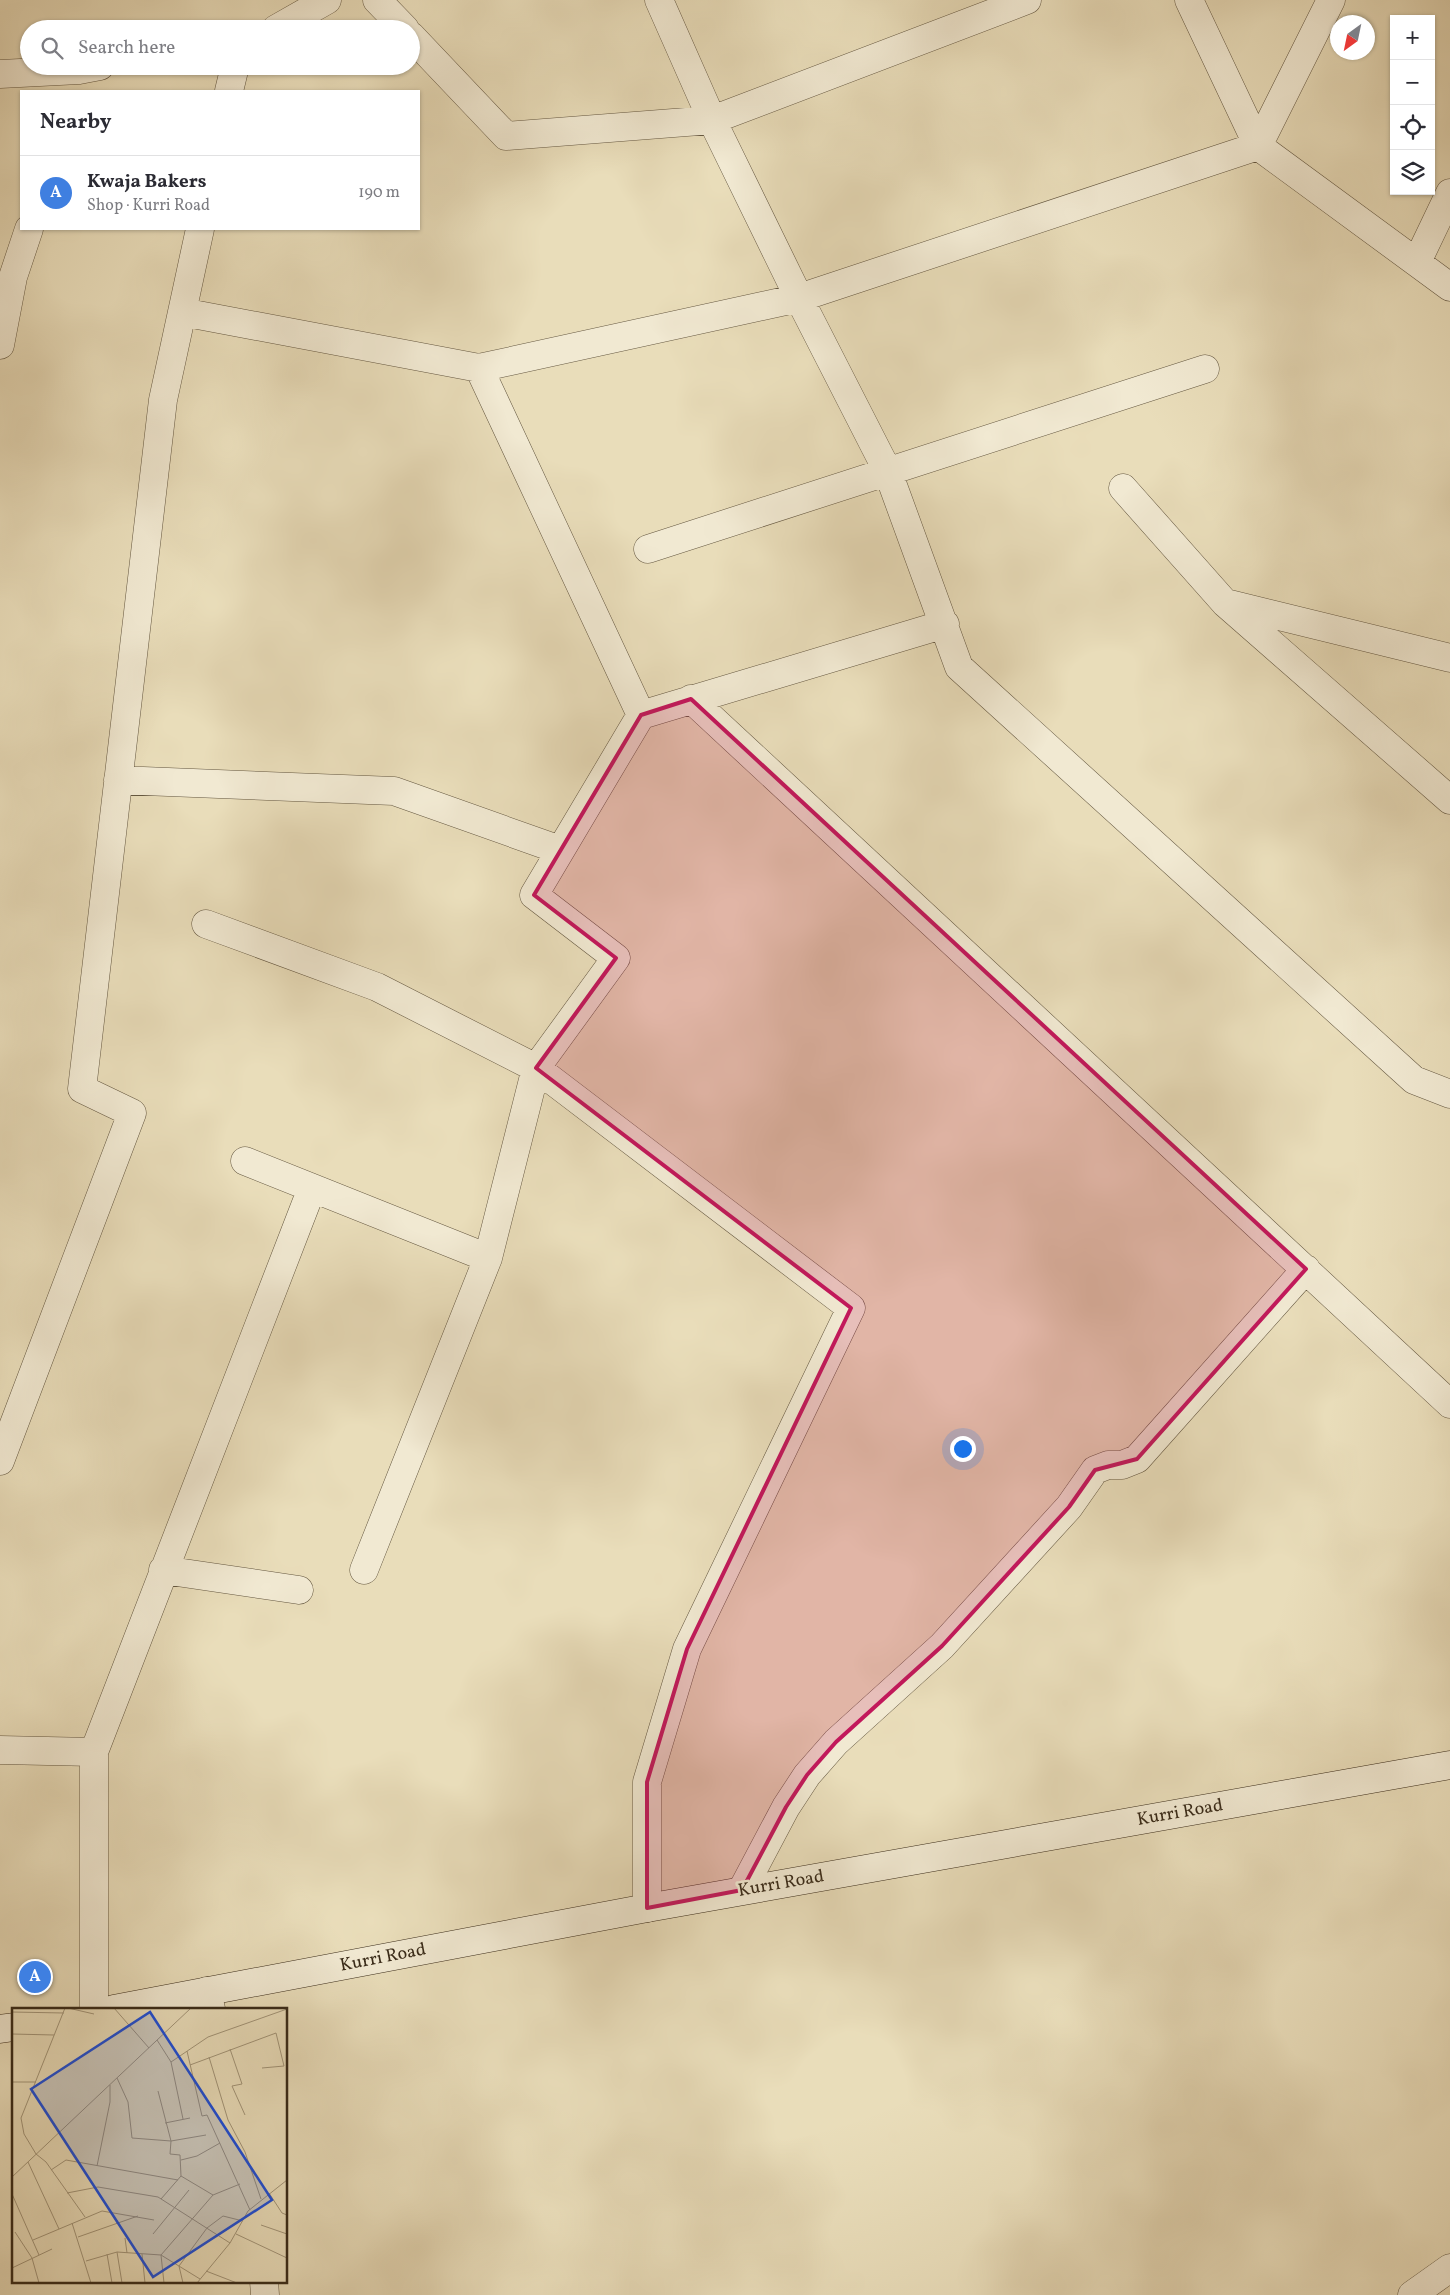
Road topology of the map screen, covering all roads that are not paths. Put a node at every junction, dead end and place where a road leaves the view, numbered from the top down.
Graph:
1 (327, 0) edge
2 (377, 0) edge
3 (660, 0) edge
4 (1027, 0) edge
5 (1189, 0) edge
6 (1331, 0) edge
7 (292, 20) edge
8 (396, 20) edge
9 (420, 45) edge
10 (0, 74) edge
11 (20, 74) edge
12 (42, 75) edge
13 (233, 75) edge
14 (84, 76) edge
15 (229, 90) edge
16 (712, 120) junction
17 (1258, 146) junction
18 (1450, 193) edge
19 (29, 230) edge
20 (200, 230) edge
21 (1417, 262) junction
22 (1450, 287) edge
23 (799, 298) junction
24 (182, 312) junction
25 (0, 345) edge
26 (478, 368) junction
27 (1205, 370) dead end
28 (888, 472) junction
29 (1124, 488) dead end
30 (648, 549) dead end
31 (1225, 603) junction
32 (944, 624) junction
33 (1450, 658) edge
34 (691, 699) junction
35 (641, 715) junction
36 (118, 780) junction
37 (1450, 800) edge
38 (560, 850) junction
39 (206, 924) dead end
40 (536, 1068) junction
41 (1450, 1094) edge
42 (245, 1161) dead end
43 (312, 1188) junction
44 (488, 1258) junction
45 (1306, 1270) junction
46 (1450, 1404) edge
47 (0, 1461) edge
48 (162, 1570) junction
49 (364, 1570) dead end
50 (299, 1590) dead end
51 (0, 1750) edge
52 (94, 1752) junction
53 (1450, 1766) edge
54 (742, 1890) junction
55 (646, 1908) junction
56 (209, 2000) edge
57 (94, 2008) edge
58 (125, 2008) edge
59 (1450, 2268) edge
60 (264, 2282) edge
61 (265, 2295) edge
62 (1412, 2295) edge

1 - 7 street
2 - 8 street
3 - 16 street
4 - 16 street
5 - 17 street
6 - 17 street
9 - 16 street
10 - 11 street
12 - 14 street
13 - 15 street
16 - 23 street
17 - 21 street
17 - 23 street
18 - 21 street
19 - 25 street
20 - 24 street
21 - 22 street
23 - 26 street
23 - 28 street
24 - 26 street
24 - 36 street
26 - 35 street
27 - 28 street
28 - 30 street
28 - 32 street
29 - 31 street
31 - 33 street
31 - 37 street
32 - 34 street
32 - 41 street
34 - 35 street
34 - 45 street
35 - 38 street
36 - 38 street
36 - 47 street
38 - 40 street
39 - 40 street
40 - 44 street
40 - 55 street
42 - 43 street
43 - 44 street
43 - 48 street
44 - 49 street
45 - 46 street
45 - 54 street
48 - 50 street
48 - 52 street
51 - 52 street
52 - 57 street
53 - 54 street, Kurri Road
54 - 55 street, Kurri Road
55 - 56 street, Kurri Road
56 - 58 street, Kurri Road
59 - 62 street
60 - 61 street

